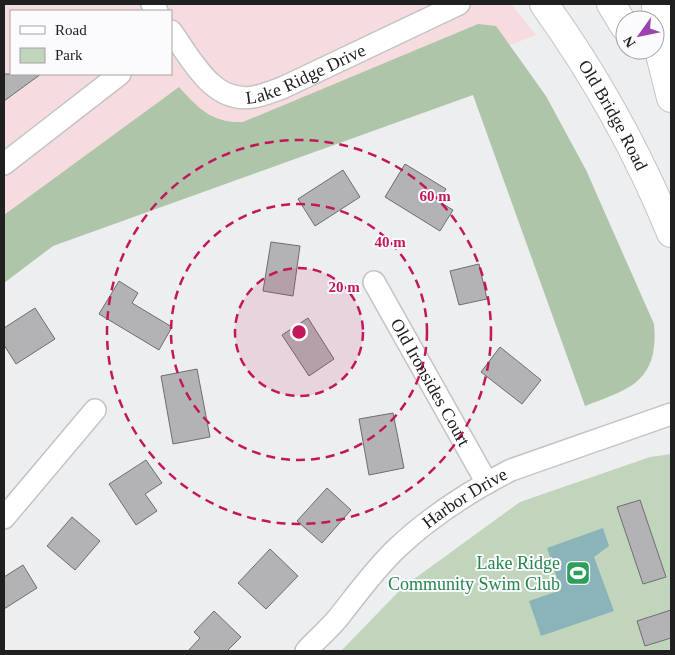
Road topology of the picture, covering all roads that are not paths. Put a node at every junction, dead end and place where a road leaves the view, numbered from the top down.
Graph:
1 (459, 4) edge
2 (544, 4) edge
3 (656, 4) edge
4 (172, 32) edge
5 (645, 60) edge
6 (119, 75) edge
7 (671, 98) edge
8 (671, 102) edge
9 (4, 164) edge
10 (671, 233) edge
11 (374, 282) dead end
12 (95, 410) dead end
13 (671, 414) edge
14 (486, 483) junction
15 (4, 518) edge
16 (306, 651) edge

1 - 4 street, Lake Ridge Drive
2 - 10 main road, Old Bridge Road
3 - 7 main road
5 - 8 main road
6 - 9 street
11 - 14 street, Old Ironsides Court
12 - 15 street
13 - 14 street, Harbor Drive
14 - 16 street, Harbor Drive

